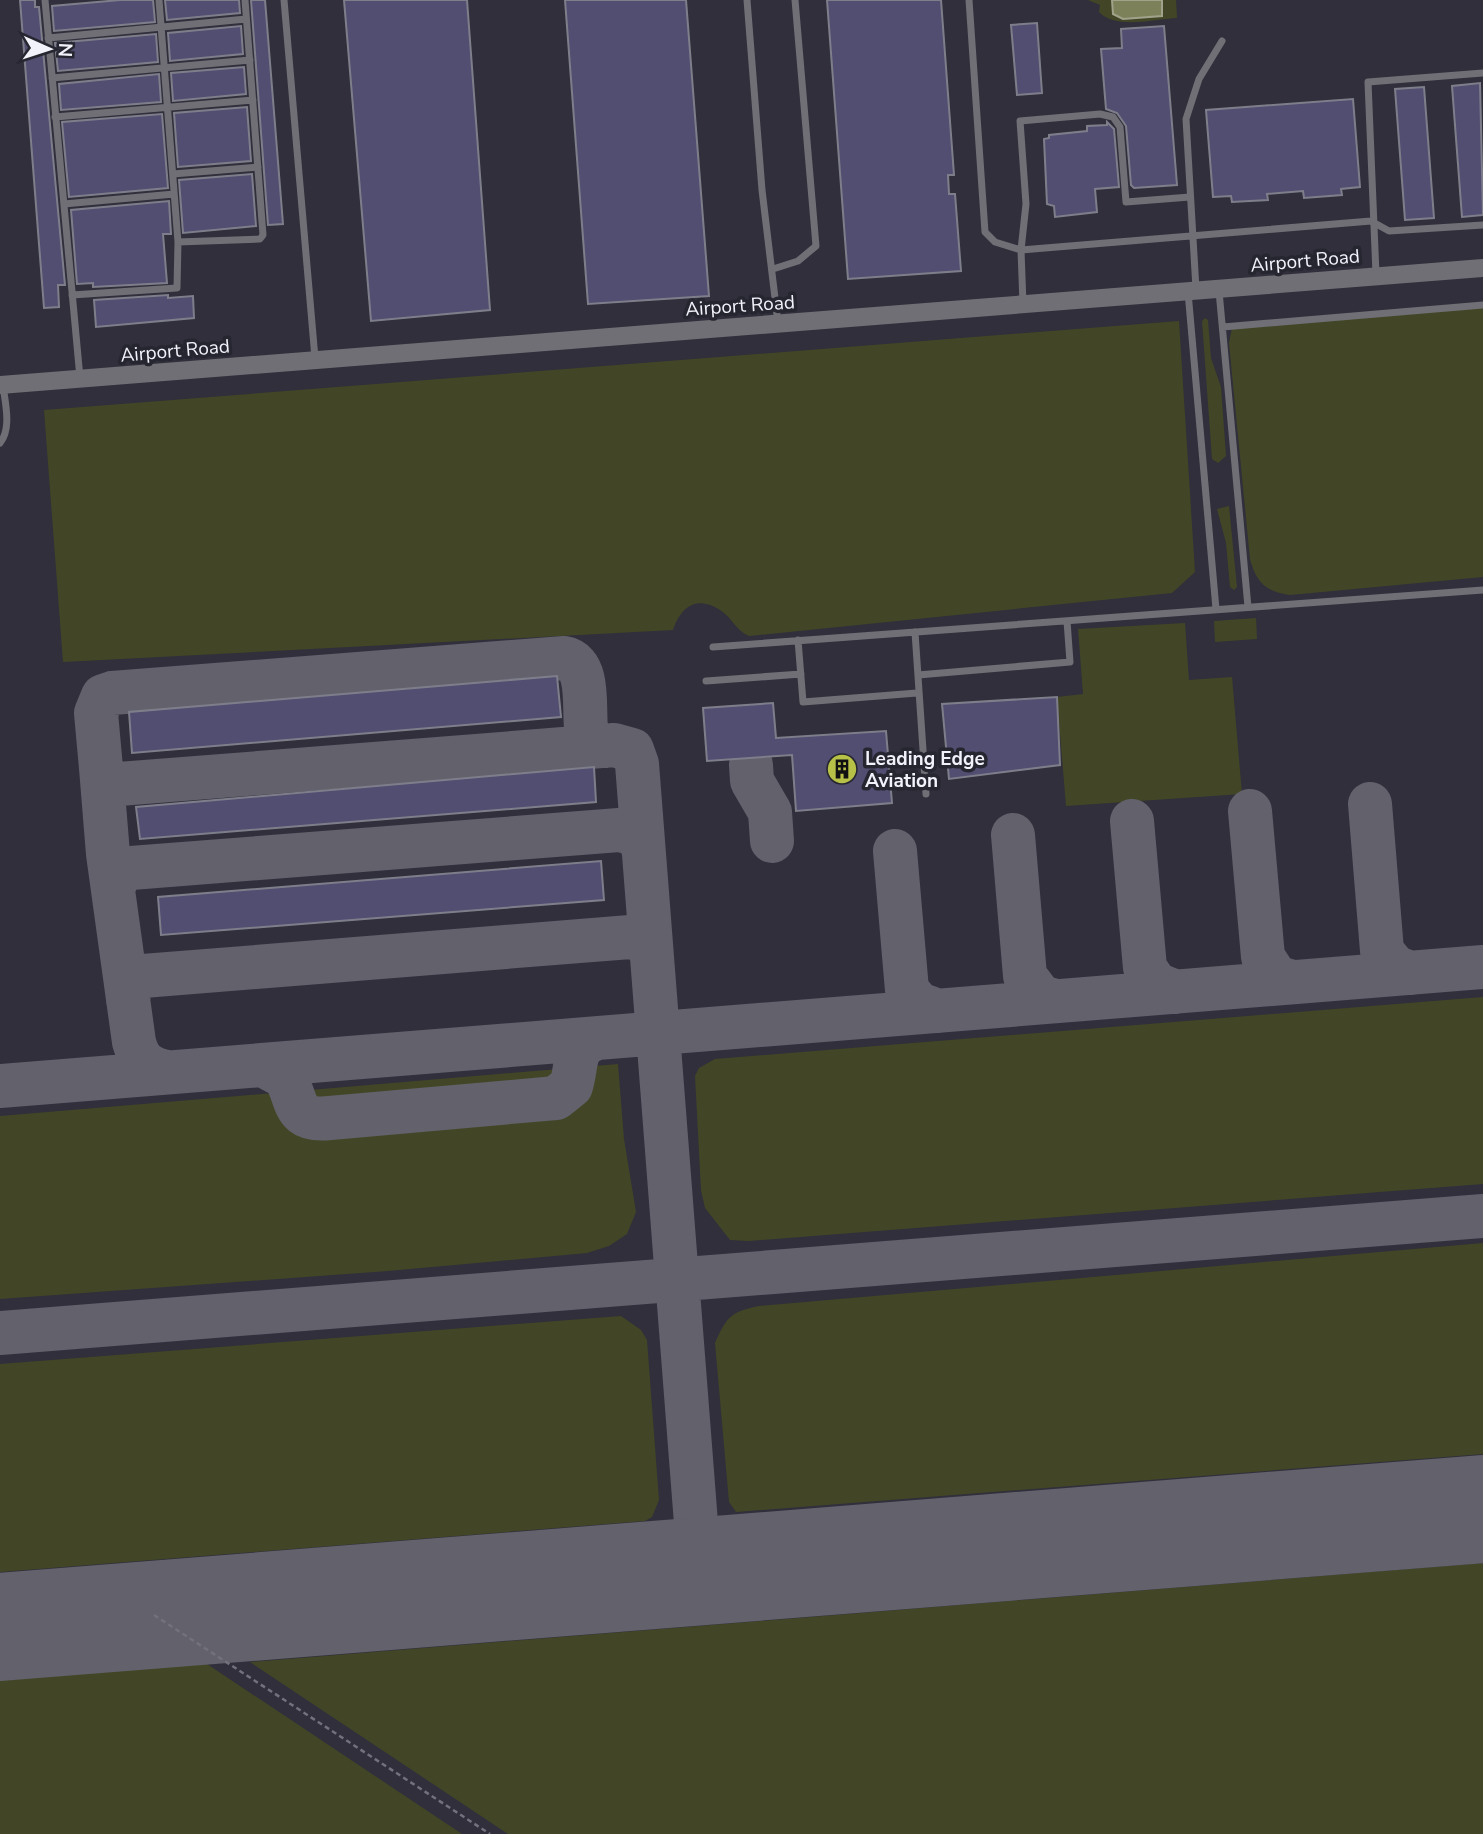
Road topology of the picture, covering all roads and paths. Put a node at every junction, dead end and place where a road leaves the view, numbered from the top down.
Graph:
1 (45, 0) edge
2 (159, 0) edge
3 (245, 0) edge
4 (284, 0) edge
5 (747, 0) edge
6 (795, 0) edge
7 (969, 0) edge
8 (246, 19) junction
9 (161, 27) junction
10 (48, 38) junction
11 (1222, 41) dead end
12 (250, 61) junction
13 (164, 68) junction
14 (1483, 73) edge
15 (52, 78) junction
16 (253, 100) junction
17 (167, 107) junction
18 (55, 117) junction
19 (258, 167) junction
20 (173, 174) junction
21 (174, 194) junction
22 (1190, 197) junction
23 (64, 204) junction
24 (1371, 221) junction
25 (1483, 225) edge
26 (1193, 235) junction
27 (178, 242) junction
28 (1021, 250) junction
29 (1483, 268) edge
30 (773, 269) junction
31 (1376, 276) junction
32 (1219, 289) junction
33 (1192, 291) junction
34 (72, 295) junction
35 (1023, 304) junction
36 (1483, 305) edge
37 (778, 323) junction
38 (1223, 327) junction
39 (315, 360) junction
40 (80, 379) junction
41 (1, 385) edge
42 (0, 443) edge
43 (1483, 590) edge
44 (1248, 607) junction
45 (1216, 609) junction
46 (1067, 621) junction
47 (915, 632) junction
48 (798, 640) junction
49 (713, 647) dead end
50 (801, 674) junction
51 (918, 675) junction
52 (706, 681) dead end
53 (917, 693) junction
54 (926, 794) dead end
55 (154, 1615) dead end
56 (490, 1834) edge

1 - 10 lane
2 - 9 lane
3 - 8 lane
4 - 39 lane
5 - 30 lane
6 - 30 lane
7 - 28 lane
8 - 9 lane
8 - 12 lane
9 - 10 lane
9 - 13 lane
10 - 15 lane
11 - 22 lane
12 - 13 lane
12 - 16 lane
13 - 15 lane
13 - 17 lane
14 - 24 lane
15 - 18 lane
16 - 17 lane
16 - 19 lane
17 - 18 lane
17 - 20 lane
18 - 23 lane
19 - 20 lane
19 - 27 lane
20 - 21 lane
21 - 23 lane
21 - 27 lane
22 - 26 lane
22 - 28 lane
23 - 34 lane
24 - 25 lane
24 - 26 lane
24 - 31 lane
26 - 28 lane
26 - 33 lane
27 - 34 lane
28 - 35 lane
29 - 31 street, Airport Road
30 - 37 lane
31 - 32 street, Airport Road
32 - 33 street, Airport Road
32 - 38 lane
33 - 35 street, Airport Road
33 - 45 lane
34 - 40 lane
35 - 37 street, Airport Road
36 - 38 lane
37 - 39 street, Airport Road
38 - 44 lane
39 - 40 street, Airport Road
40 - 41 street, Airport Road
41 - 42 lane
43 - 44 lane
44 - 45 lane
45 - 46 lane
46 - 47 lane
46 - 51 lane
47 - 48 lane
47 - 51 lane
48 - 49 lane
48 - 50 lane
50 - 52 lane
50 - 53 lane
51 - 53 lane
53 - 54 lane
55 - 56 path

